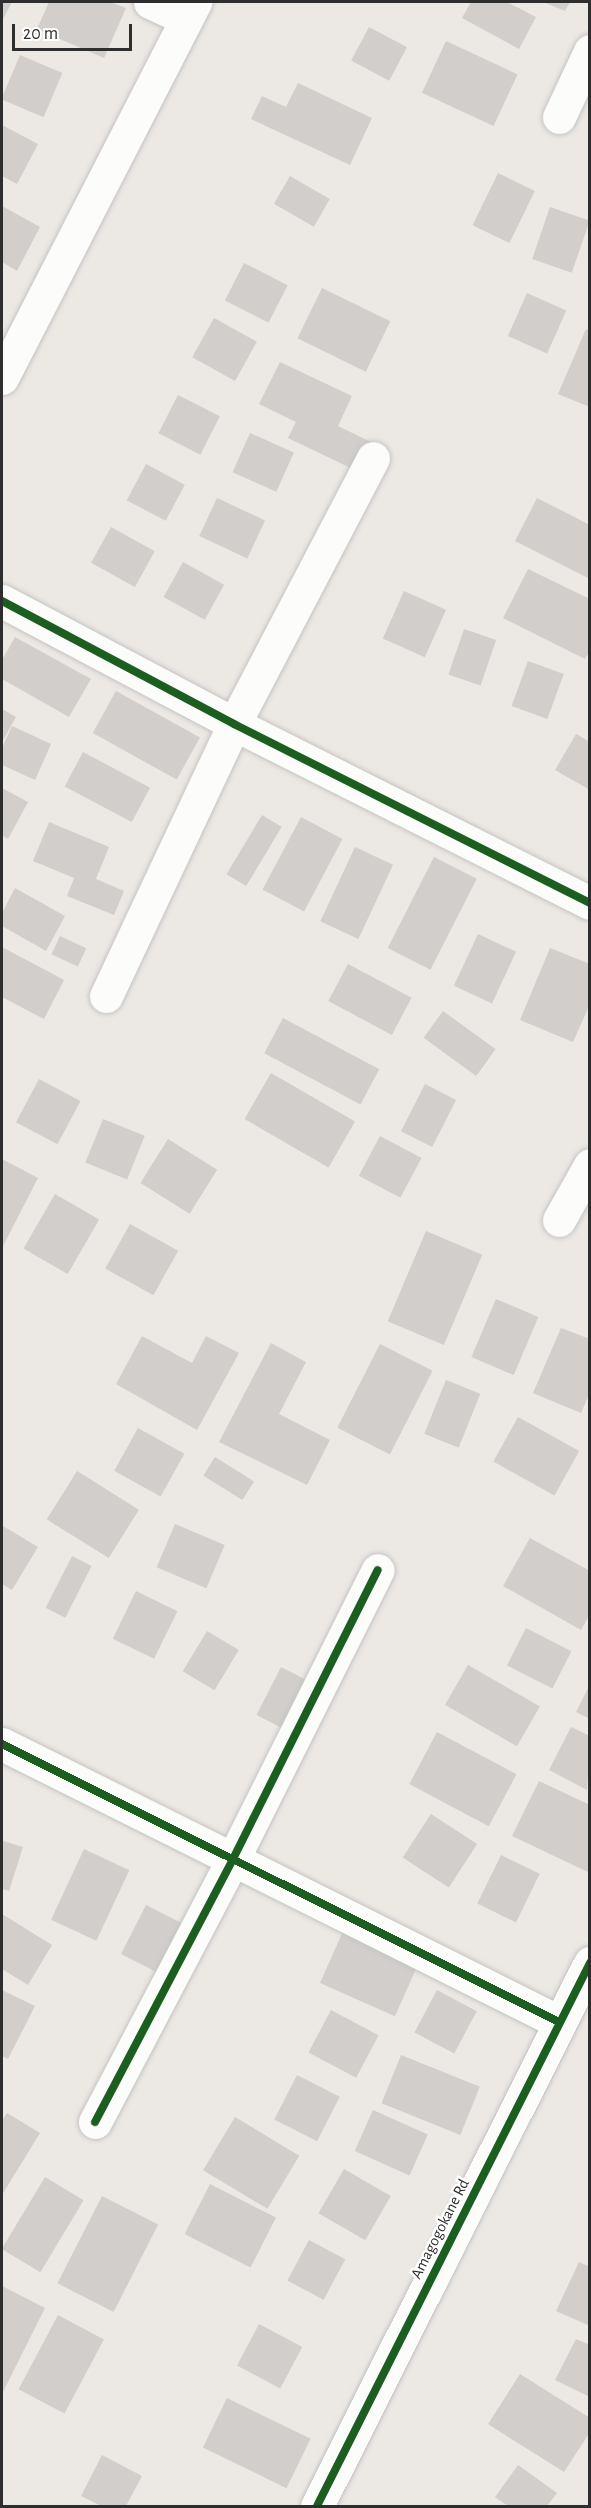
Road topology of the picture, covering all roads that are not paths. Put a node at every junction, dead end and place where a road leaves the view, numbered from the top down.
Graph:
1 (150, 2) edge
2 (190, 10) edge
3 (590, 51) edge
4 (559, 117) dead end
5 (2, 378) edge
6 (373, 458) dead end
7 (2, 601) edge
8 (234, 724) junction
9 (590, 903) edge
10 (106, 996) dead end
11 (590, 1166) edge
12 (559, 1220) dead end
13 (378, 1570) dead end
14 (2, 1744) edge
15 (233, 1859) junction
16 (590, 1963) edge
17 (559, 2022) junction
18 (95, 2122) dead end
19 (325, 2504) edge

1 - 2 street
2 - 5 street
3 - 4 street
6 - 8 street
7 - 8 street
8 - 9 street
8 - 10 street
11 - 12 street
13 - 15 street
14 - 15 street
15 - 17 street
15 - 18 street
16 - 17 street, Amagogokane Rd
17 - 19 street, Amagogokane Rd

